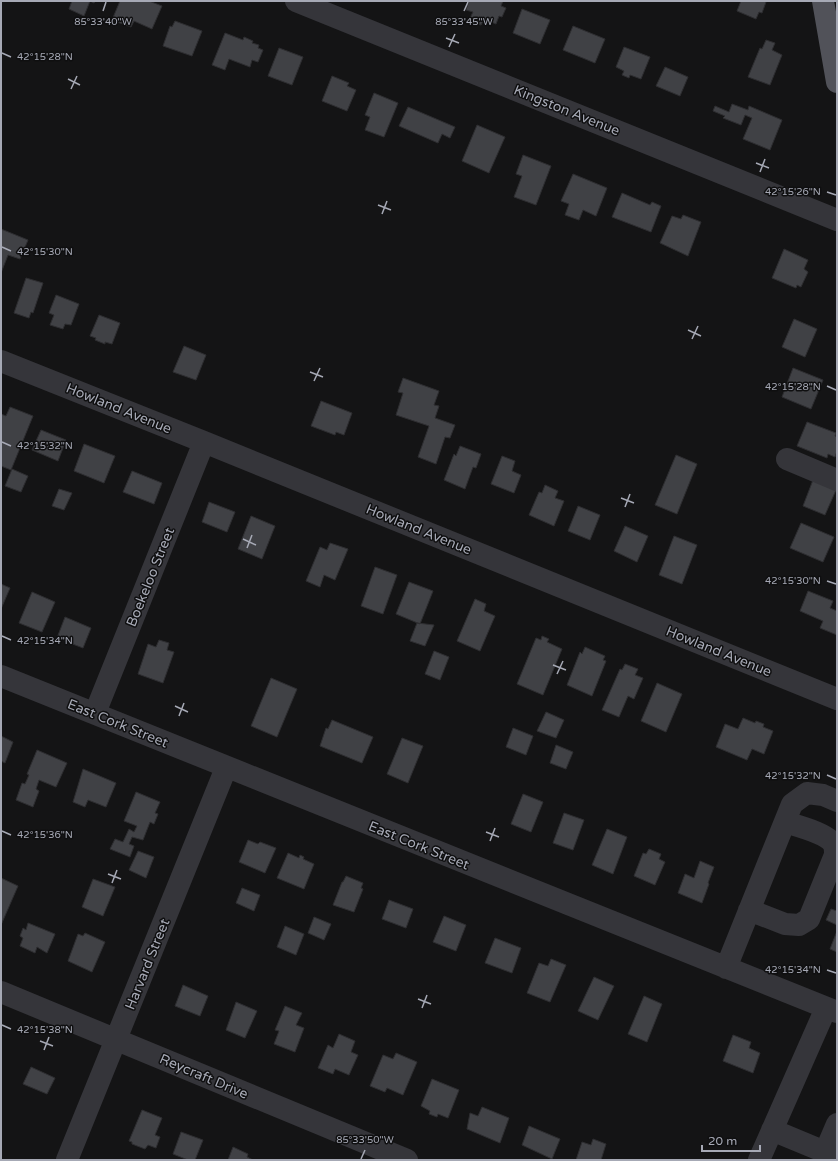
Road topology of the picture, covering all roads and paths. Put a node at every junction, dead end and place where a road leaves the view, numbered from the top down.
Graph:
1 (296, 1) edge
2 (823, 1) edge
3 (837, 82) edge
4 (837, 220) edge
5 (1, 361) edge
6 (204, 442) junction
7 (787, 459) dead end
8 (837, 480) edge
9 (1, 676) edge
10 (837, 699) edge
11 (95, 713) junction
12 (226, 768) junction
13 (837, 802) edge
14 (785, 822) junction
15 (828, 895) edge
16 (749, 910) junction
17 (726, 968) junction
18 (1, 992) edge
19 (832, 1010) edge
20 (116, 1039) junction
21 (837, 1124) edge
22 (772, 1130) junction
23 (831, 1154) edge
24 (67, 1160) edge
25 (407, 1160) edge
26 (759, 1160) edge

1 - 4 street, Kingston Avenue
2 - 3 main road
5 - 6 street, Howland Avenue
6 - 10 street, Howland Avenue
6 - 11 street, Boekeloo Street
7 - 8 street
9 - 11 street, East Cork Street
11 - 12 street, East Cork Street
12 - 17 street, East Cork Street
12 - 20 street, Harvard Street
13 - 14 street
14 - 15 street
14 - 16 street
15 - 16 street
16 - 17 street
17 - 19 street, East Cork Street
18 - 20 street, Reycraft Drive
19 - 22 street
20 - 24 street, Harvard Street
20 - 25 street, Reycraft Drive
21 - 23 street
22 - 23 street
22 - 26 street

